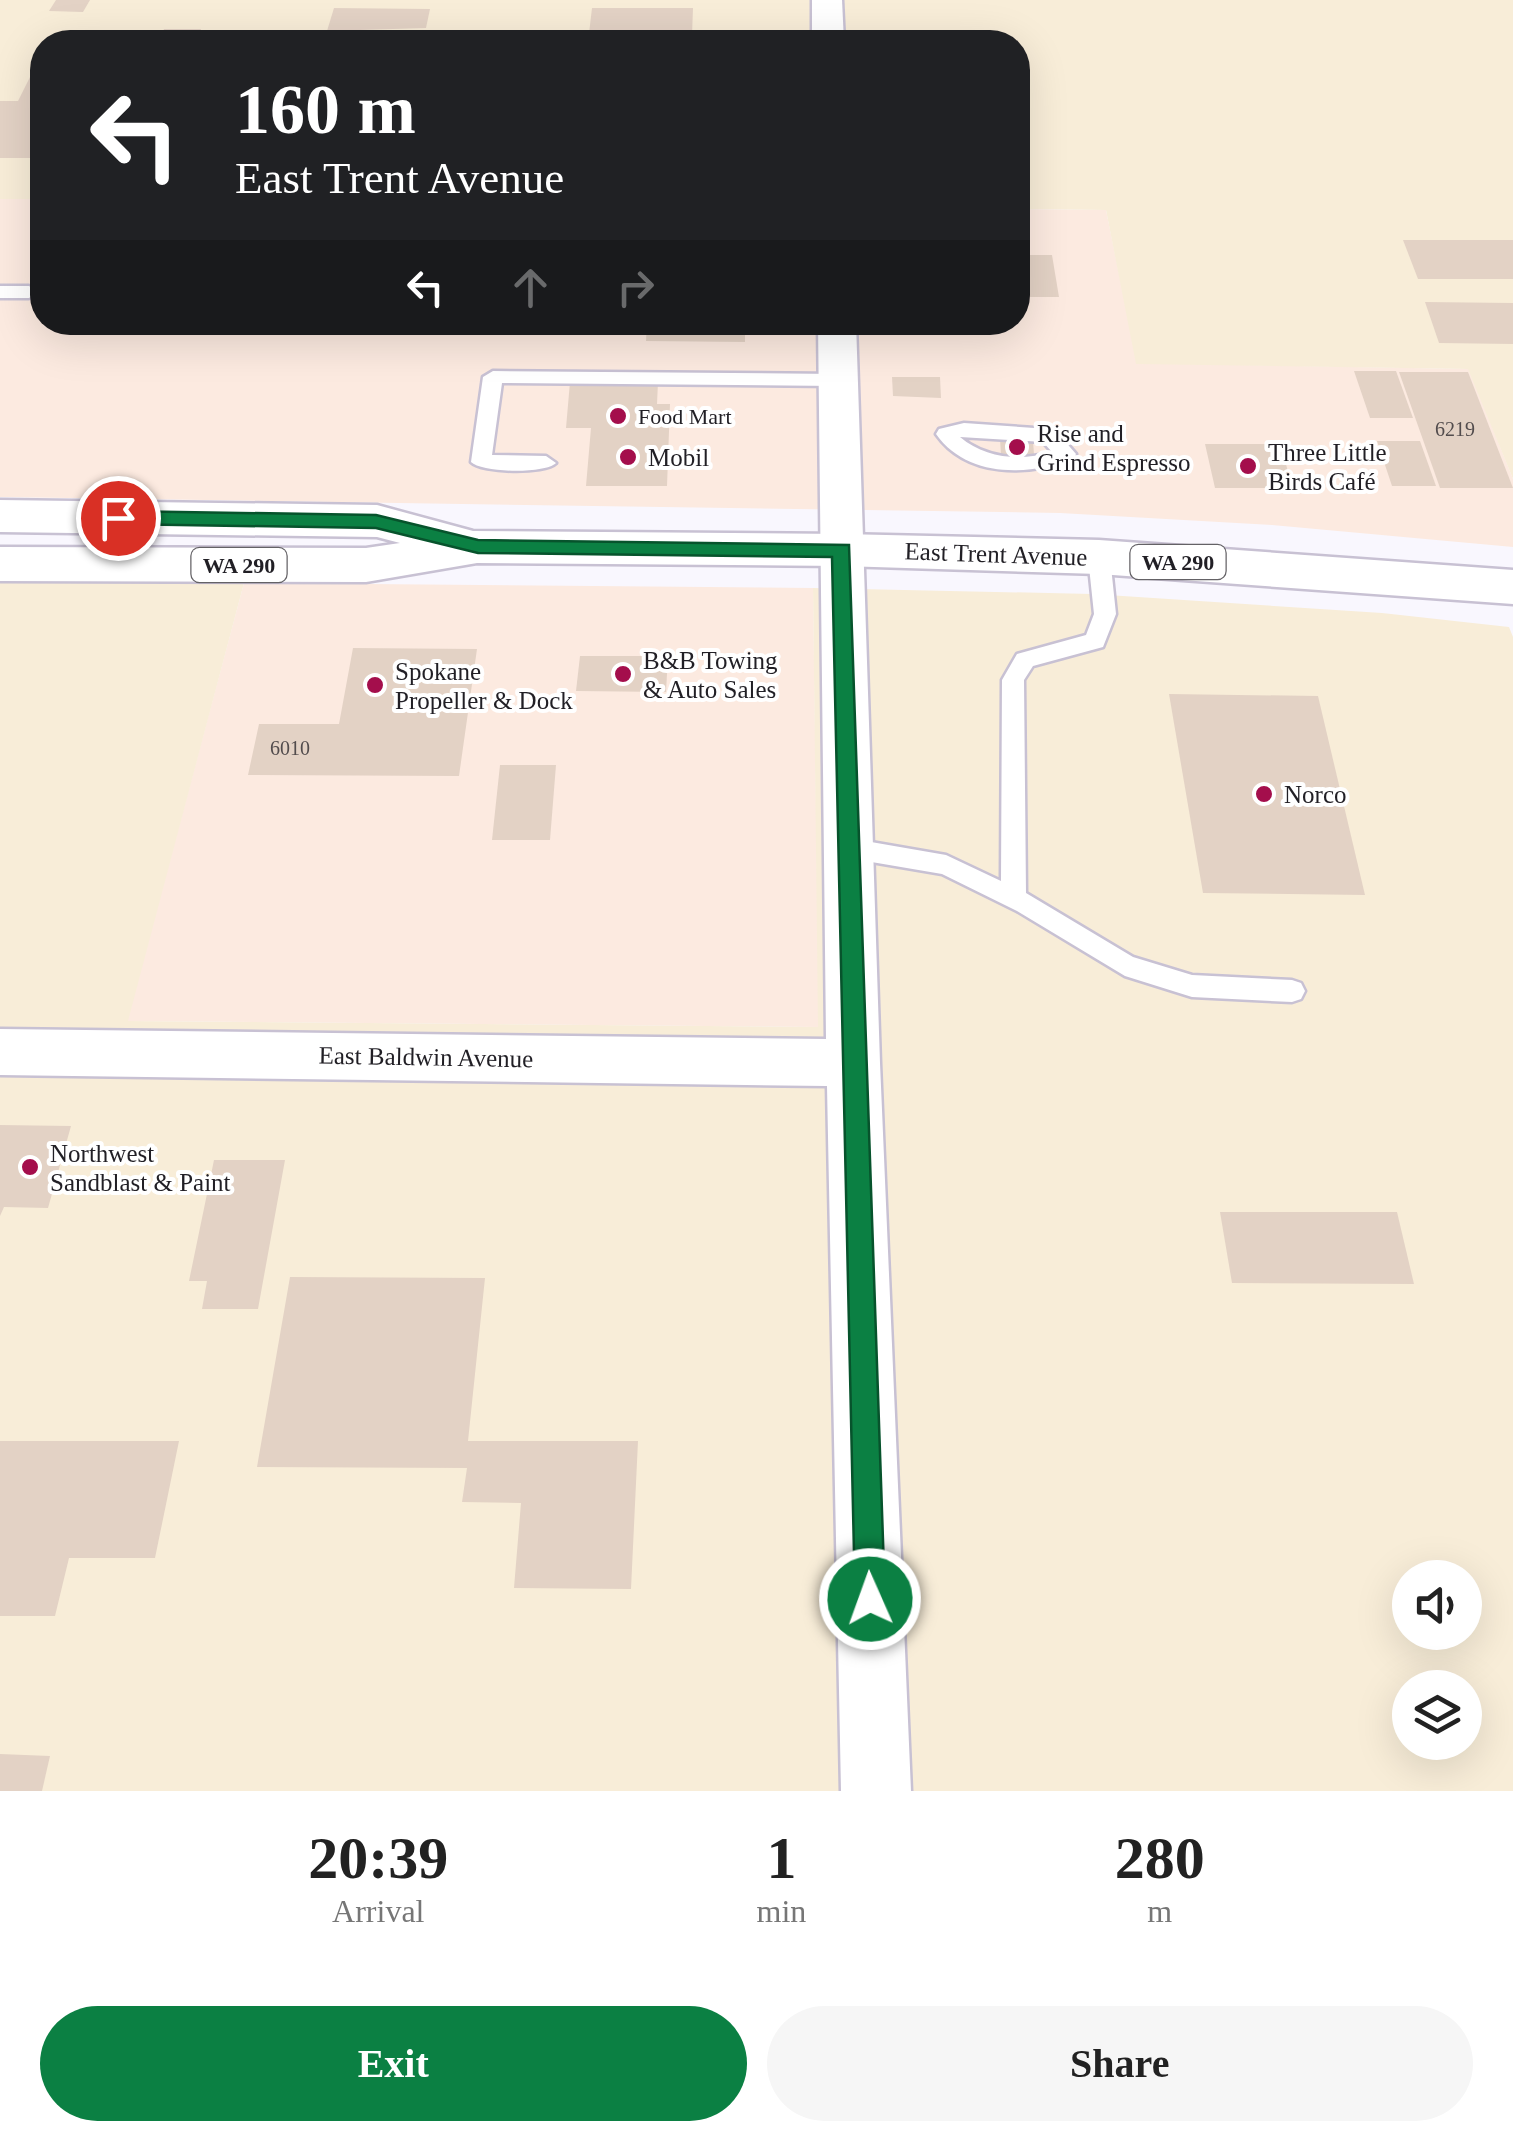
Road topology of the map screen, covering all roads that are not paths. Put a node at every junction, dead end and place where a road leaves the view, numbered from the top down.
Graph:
1 (827, 0) edge
2 (828, 30) edge
3 (0, 292) edge
4 (30, 292) dead end
5 (837, 335) edge
6 (837, 380) junction
7 (946, 434) joint
8 (546, 463) dead end
9 (0, 516) edge
10 (478, 546) junction
11 (842, 550) junction
12 (1099, 556) junction
13 (0, 564) edge
14 (1513, 587) edge
15 (848, 848) junction
16 (1014, 898) junction
17 (1292, 991) dead end
18 (0, 1052) edge
19 (853, 1063) junction
20 (876, 1791) edge

1 - 2 street
3 - 4 lane
5 - 6 street
6 - 8 lane
6 - 11 street
7 - 7 lane
9 - 10 main road, East Trent Avenue / WA 290
10 - 11 main road, East Trent Avenue / WA 290
10 - 13 main road, East Trent Avenue / WA 290
11 - 12 main road, East Trent Avenue / WA 290
11 - 15 street
12 - 14 main road, East Trent Avenue / WA 290
12 - 16 lane
15 - 16 lane
15 - 19 street
16 - 17 lane
18 - 19 street, East Baldwin Avenue
19 - 20 street

